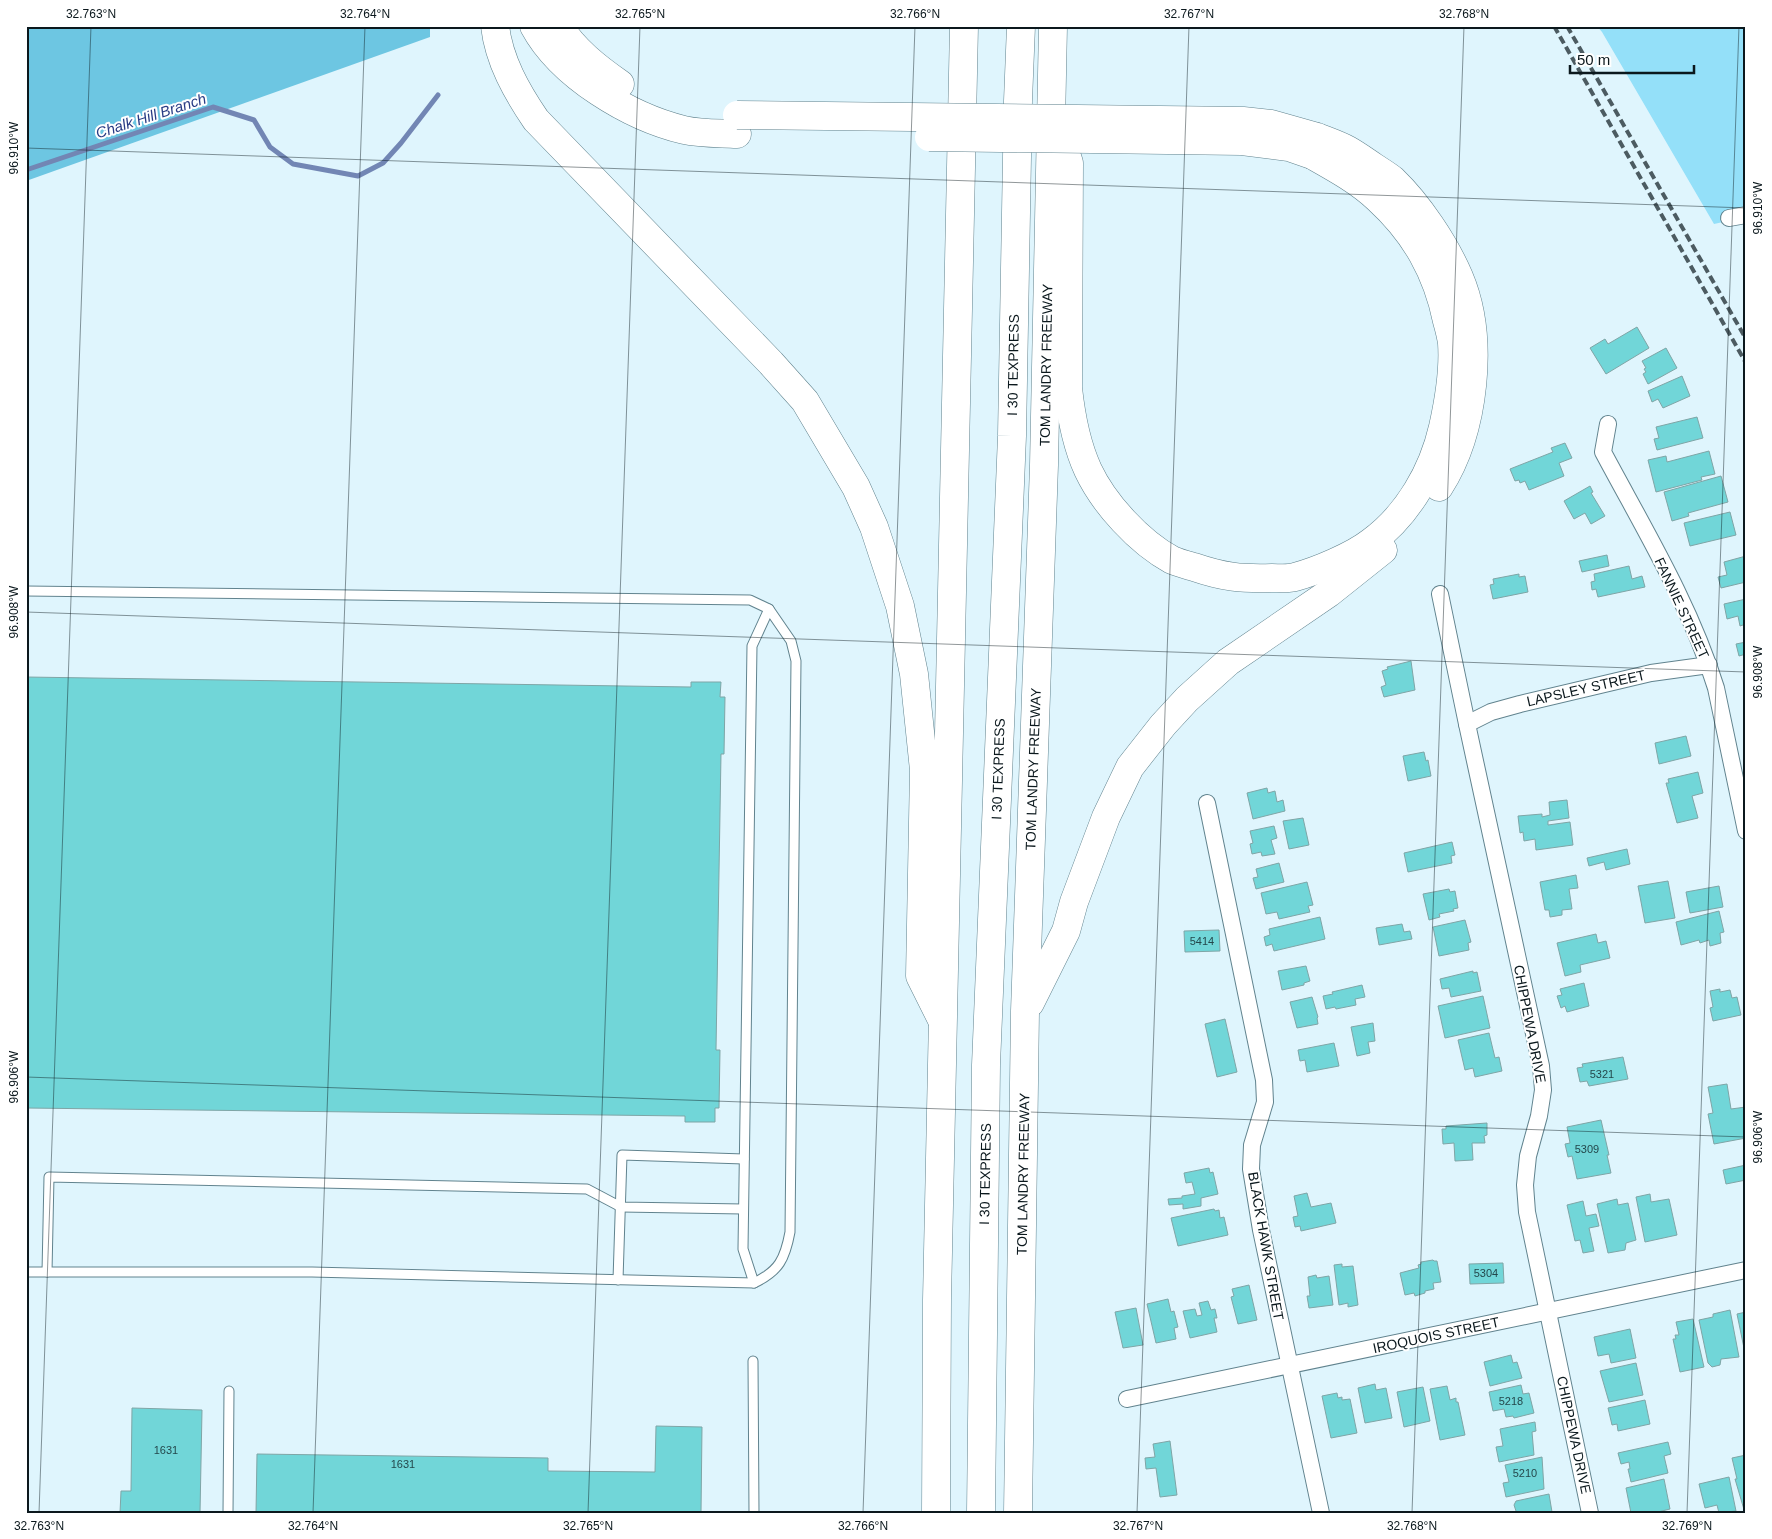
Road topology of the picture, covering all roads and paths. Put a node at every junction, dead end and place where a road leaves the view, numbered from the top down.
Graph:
1 (495, 26) edge
2 (534, 26) edge
3 (558, 26) edge
4 (964, 26) edge
5 (1020, 26) edge
6 (1053, 26) edge
7 (1050, 101) junction
8 (737, 124) junction
9 (1314, 146) junction
10 (1746, 215) edge
11 (1729, 218) dead end
12 (1608, 424) dead end
13 (26, 590) edge
14 (1440, 594) dead end
15 (769, 609) junction
16 (1708, 665) junction
17 (1467, 724) junction
18 (1207, 803) dead end
19 (1746, 832) edge
20 (1025, 1011) junction
21 (943, 1022) junction
22 (744, 1159) junction
23 (621, 1207) junction
24 (743, 1210) junction
25 (1746, 1270) edge
26 (26, 1272) edge
27 (46, 1272) junction
28 (618, 1280) junction
29 (754, 1283) junction
30 (1547, 1312) junction
31 (753, 1361) dead end
32 (1289, 1366) junction
33 (229, 1391) dead end
34 (1127, 1399) dead end
35 (228, 1513) edge
36 (754, 1513) edge
37 (936, 1513) edge
38 (981, 1513) edge
39 (1018, 1513) edge
40 (1321, 1513) edge
41 (1590, 1513) edge

1 - 21 highway
2 - 8 highway
3 - 8 highway
4 - 21 highway
5 - 38 highway, I 30 TEXPRESS
6 - 7 highway, TOM LANDRY FREEWAY
7 - 9 highway
7 - 20 highway, TOM LANDRY FREEWAY
8 - 9 highway, bridge
9 - 20 highway
10 - 11 street
12 - 16 street, FANNIE STREET
13 - 15 lane
14 - 17 street, CHIPPEWA DRIVE
15 - 22 lane
15 - 29 lane
16 - 17 street, LAPSLEY STREET
16 - 19 street, FANNIE STREET
17 - 30 street, CHIPPEWA DRIVE
18 - 32 street, BLACK HAWK STREET
20 - 39 highway, TOM LANDRY FREEWAY
21 - 37 highway
22 - 23 lane
22 - 24 lane
23 - 24 lane
23 - 27 lane
23 - 28 lane
24 - 29 lane
25 - 30 street, IROQUOIS STREET
26 - 27 lane
27 - 28 lane
28 - 29 lane
30 - 32 street, IROQUOIS STREET
30 - 41 street, CHIPPEWA DRIVE
31 - 36 lane
32 - 34 street, IROQUOIS STREET
32 - 40 street, BLACK HAWK STREET
33 - 35 lane

